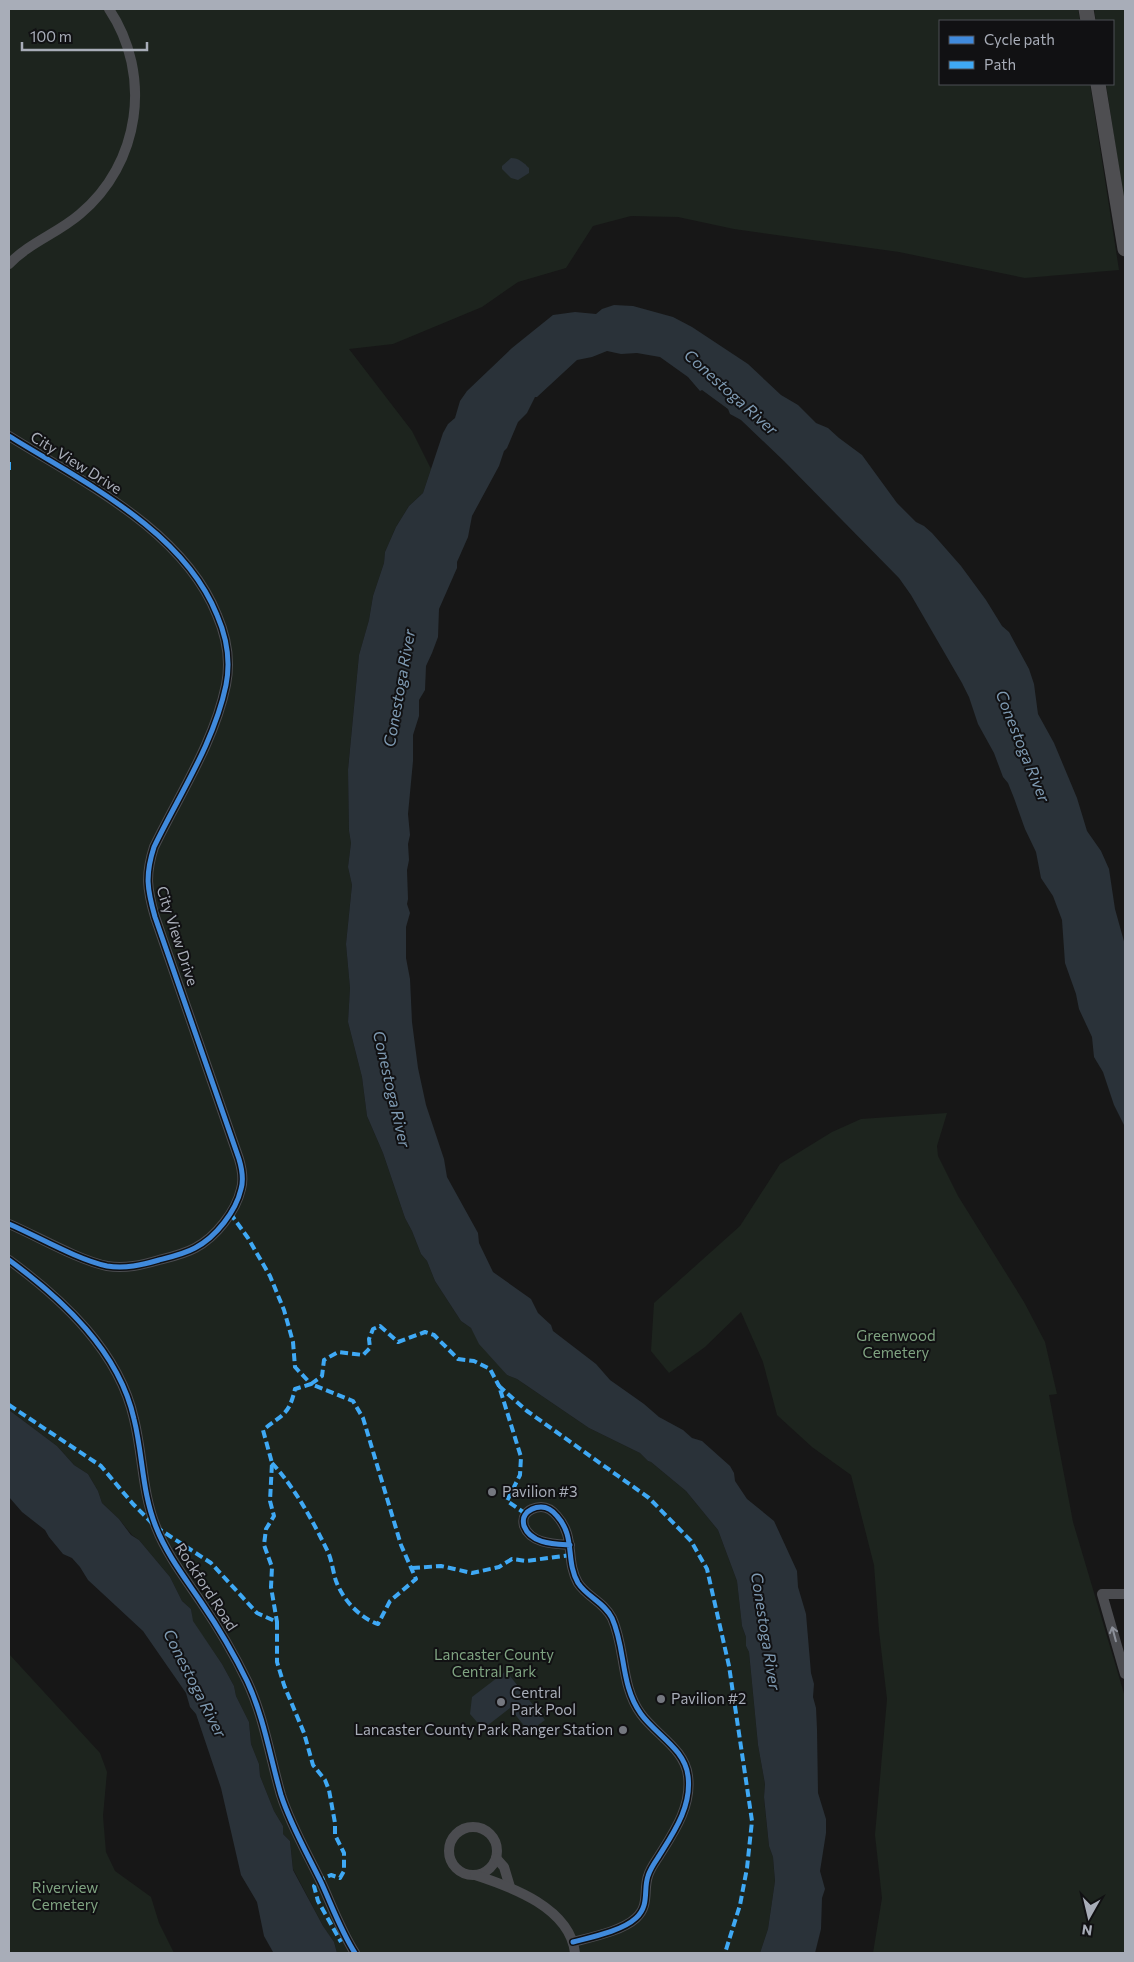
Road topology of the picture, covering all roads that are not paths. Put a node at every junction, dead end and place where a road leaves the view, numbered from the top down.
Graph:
1 (109, 9) edge
2 (1098, 85) edge
3 (1125, 249) edge
4 (9, 264) edge
5 (9, 436) edge
6 (9, 1224) edge
7 (9, 1260) edge
8 (570, 1545) junction
9 (1125, 1594) edge
10 (1125, 1674) edge
11 (496, 1858) junction
12 (474, 1875) junction
13 (510, 1887) junction
14 (573, 1942) junction
15 (356, 1953) edge
16 (574, 1953) edge

1 - 4 street
2 - 3 highway
5 - 6 street, City View Drive
7 - 15 street, Rockford Road
8 - 8 street
8 - 14 street
10 -> 9 street
11 - 12 street
11 - 12 street
11 - 13 street
12 - 13 street
13 - 14 street
14 - 16 street

